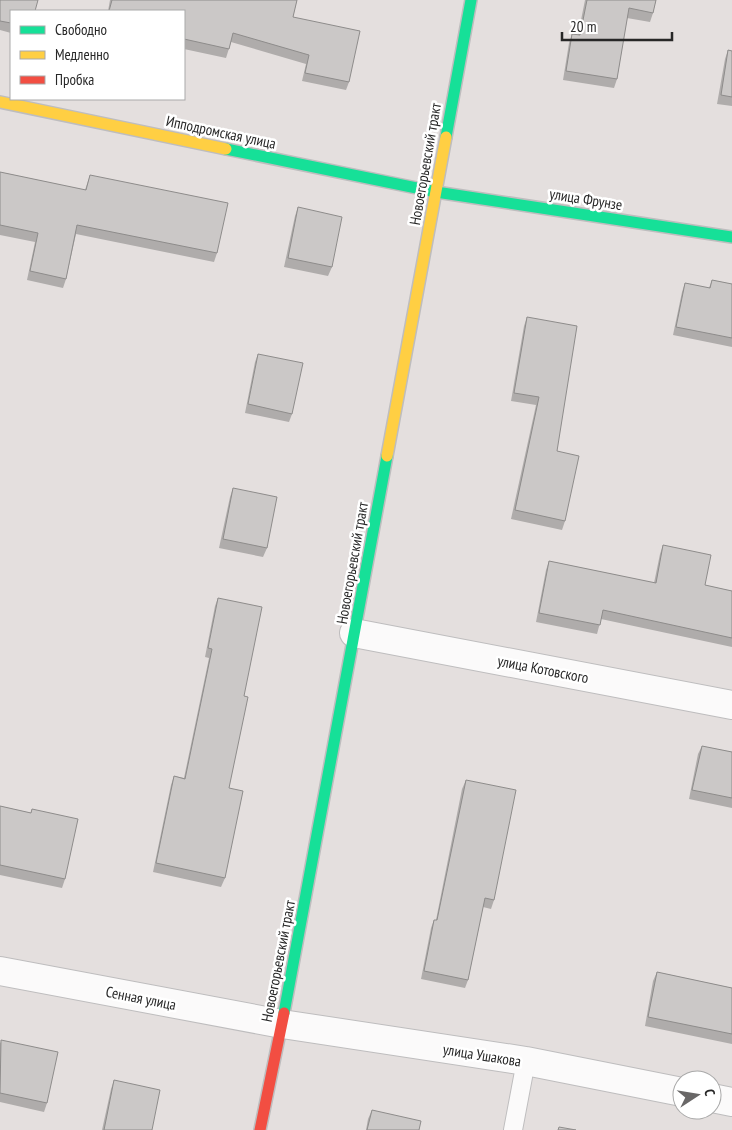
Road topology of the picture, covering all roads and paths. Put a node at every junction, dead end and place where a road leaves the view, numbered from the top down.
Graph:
1 (471, 0) edge
2 (0, 102) edge
3 (436, 192) junction
4 (732, 237) edge
5 (354, 634) junction
6 (732, 705) edge
7 (0, 972) edge
8 (282, 1024) junction
9 (526, 1061) junction
10 (672, 1090) edge
11 (260, 1130) edge
12 (513, 1130) edge

1 - 3 main road, Новоегорьевский тракт
2 - 3 main road, Ипподромская улица
3 - 4 main road, улица Фрунзе
3 - 5 main road, Новоегорьевский тракт
5 - 6 street, улица Котовского
5 - 8 main road, Новоегорьевский тракт
7 - 8 street, Сенная улица
8 - 9 street, улица Ушакова
8 - 11 main road, Новоегорьевский тракт
9 - 10 street, улица Ушакова
9 - 12 lane

